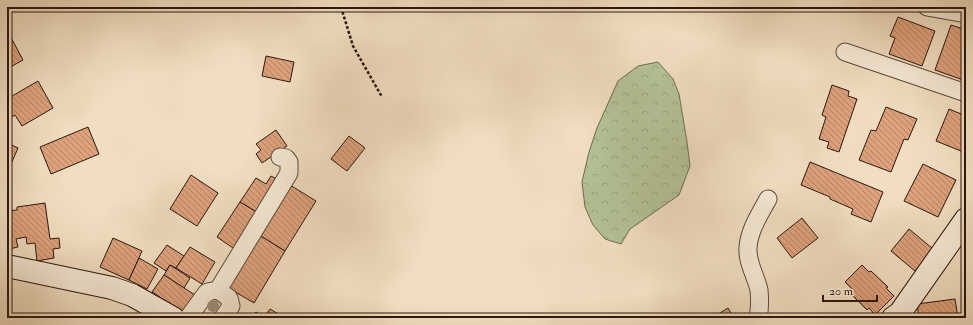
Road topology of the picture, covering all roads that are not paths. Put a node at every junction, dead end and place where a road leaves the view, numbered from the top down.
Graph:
1 (926, 7) edge
2 (966, 14) edge
3 (845, 52) dead end
4 (966, 93) edge
5 (280, 157) dead end
6 (768, 199) dead end
7 (966, 219) edge
8 (7, 266) edge
9 (218, 290) junction
10 (173, 318) edge
11 (188, 318) edge
12 (223, 318) edge
13 (758, 318) edge
14 (893, 318) edge

1 - 2 street
3 - 4 street
5 - 9 street
6 - 13 street
7 - 14 street
8 - 10 street
9 - 11 street
9 - 12 street

